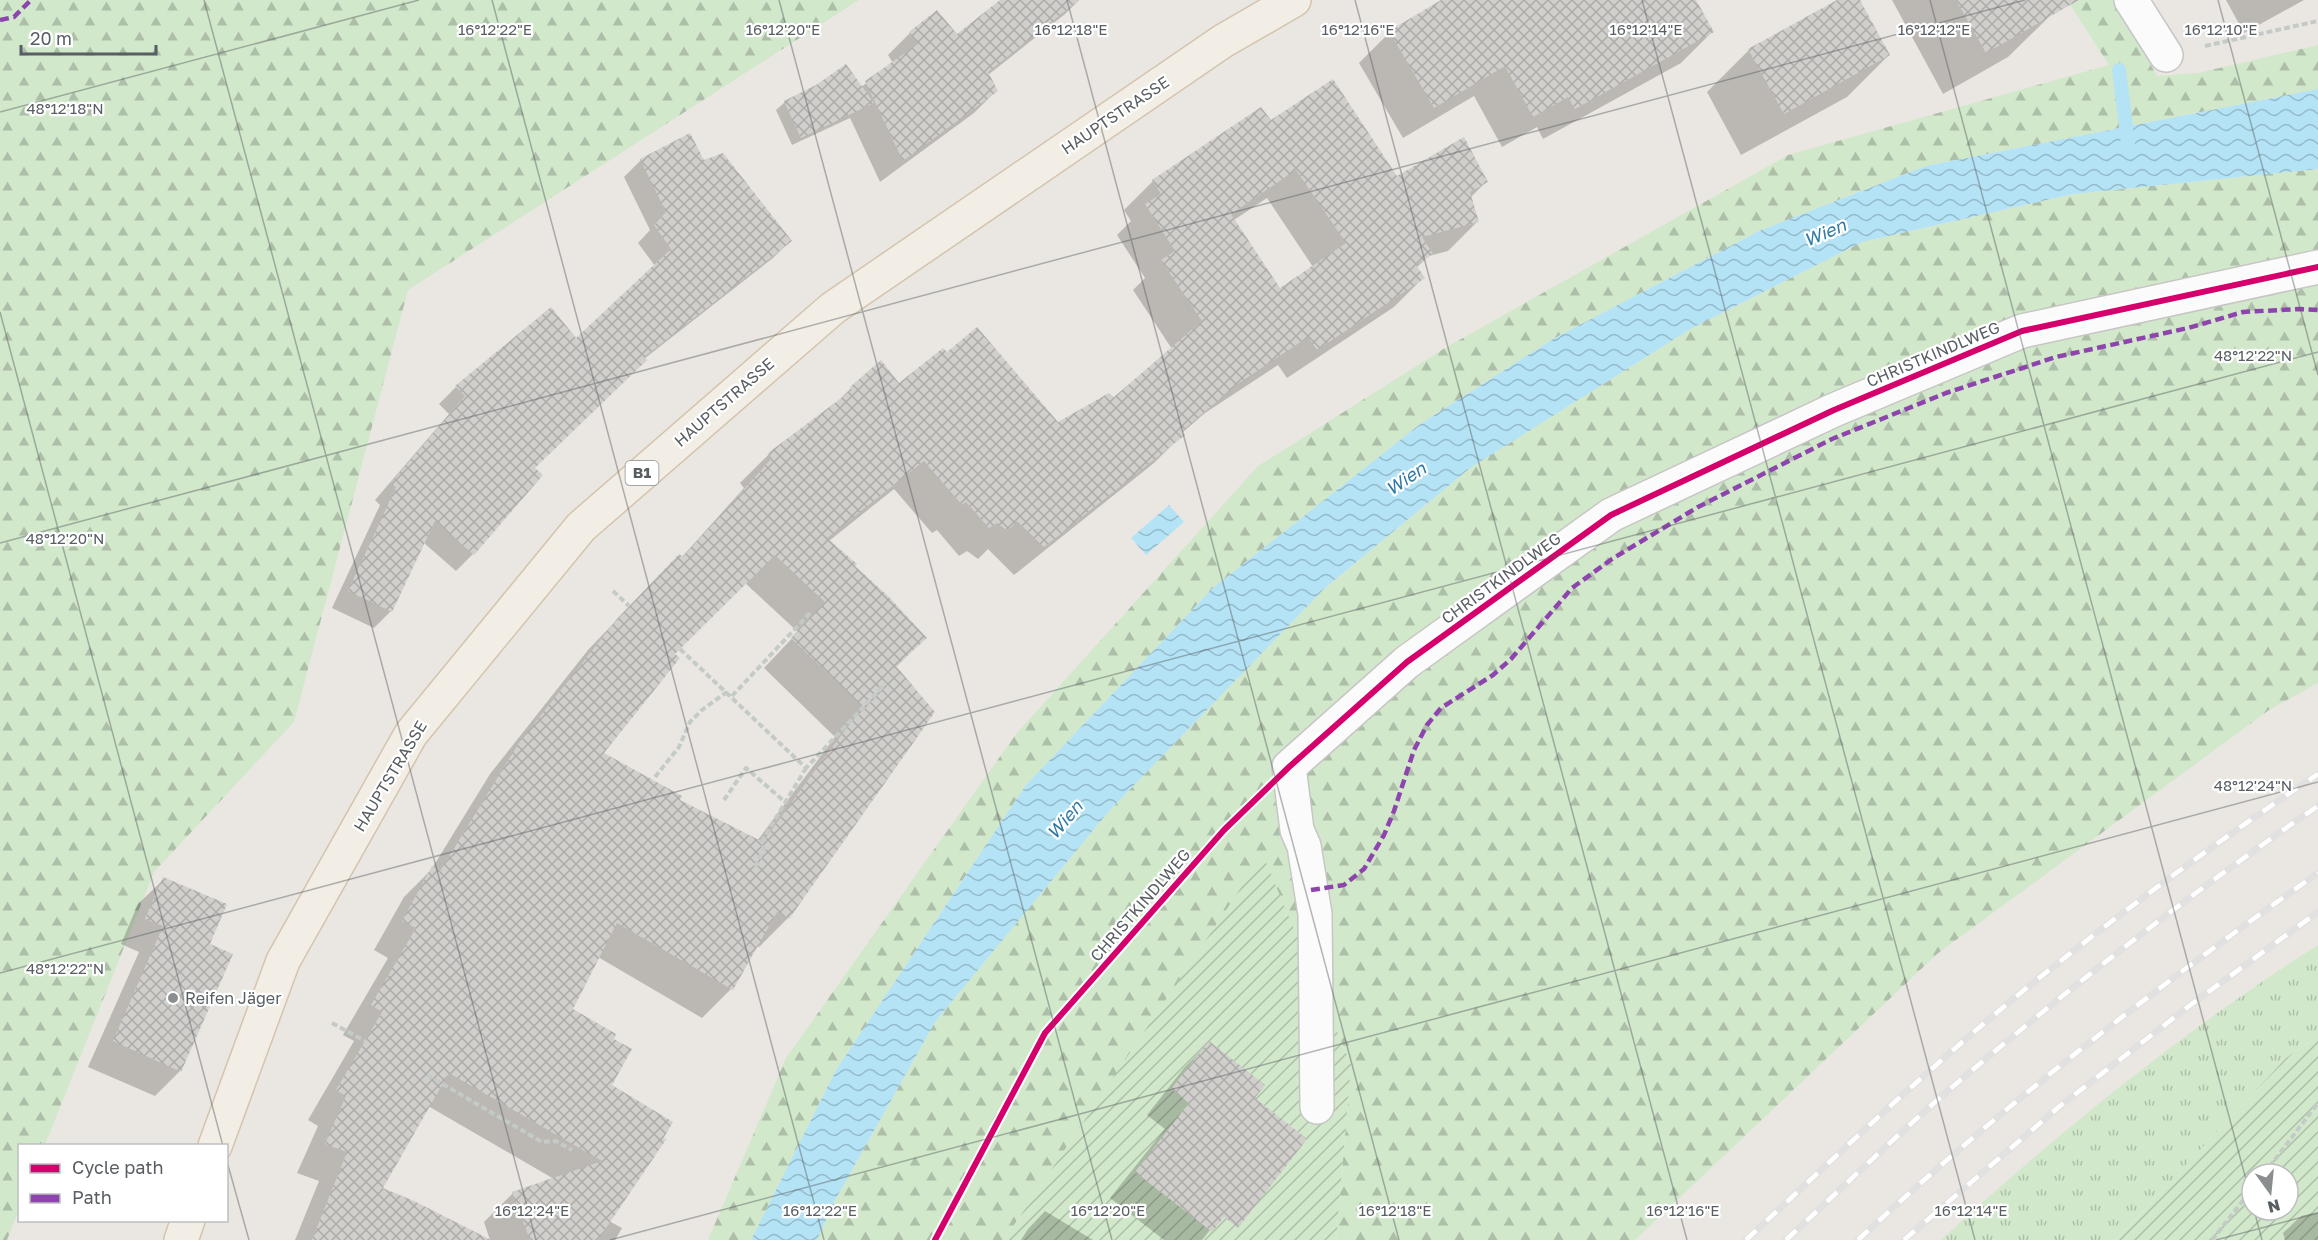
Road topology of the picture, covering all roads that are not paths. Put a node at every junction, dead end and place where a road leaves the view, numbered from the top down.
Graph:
1 (1294, 0) edge
2 (2132, 0) edge
3 (2166, 55) road end
4 (2318, 267) edge
5 (1317, 1107) dead end
6 (216, 1144) edge
7 (188, 1222) edge
8 (181, 1240) edge

1 - 6 main road, HAUPTSTRASSE / B1
2 - 3 lane
4 - 5 lane, CHRISTKINDLWEG
7 - 8 main road

